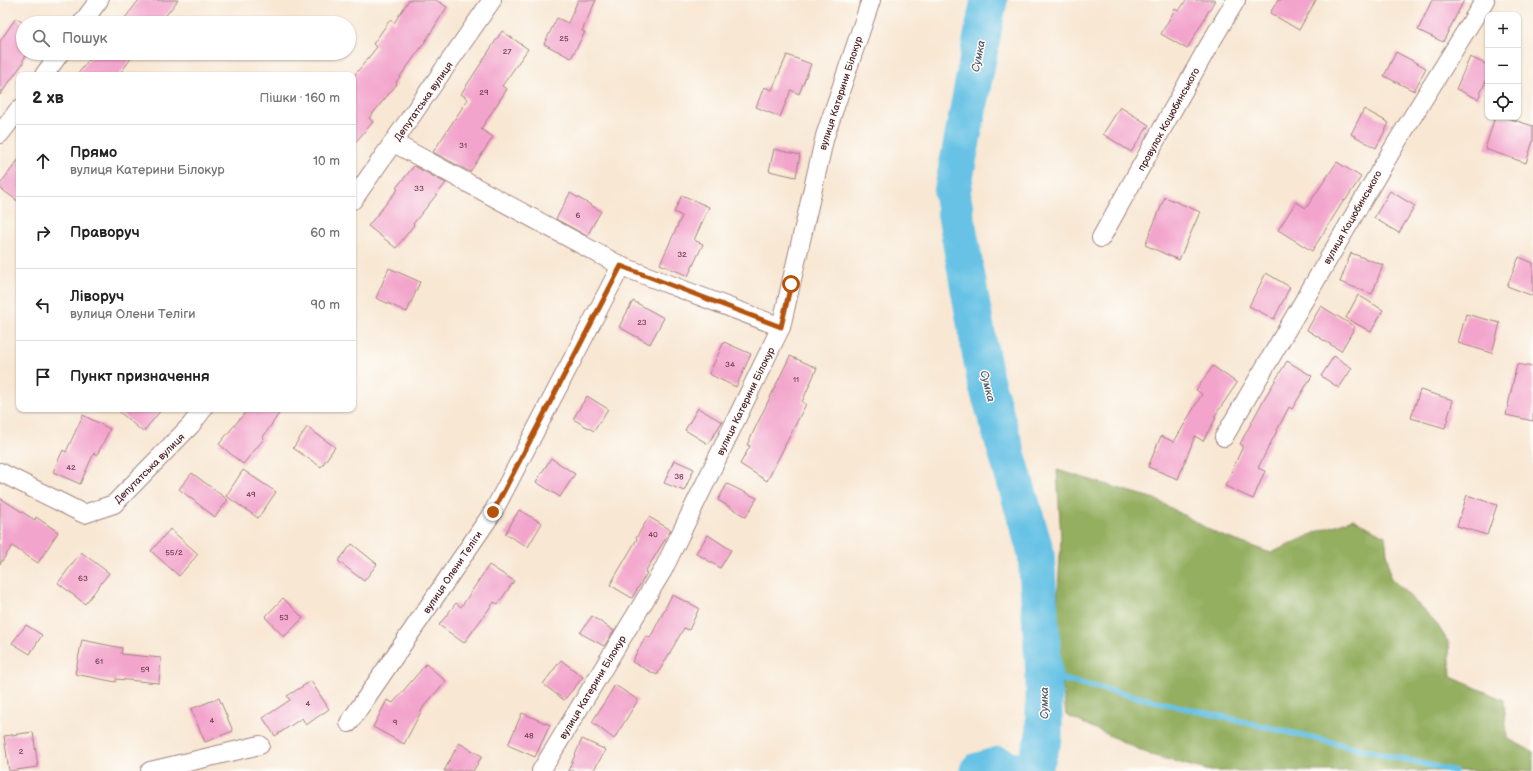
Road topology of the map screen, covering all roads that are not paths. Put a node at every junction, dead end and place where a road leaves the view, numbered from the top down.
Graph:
1 (99, 0) edge
2 (492, 0) edge
3 (871, 0) edge
4 (1236, 0) edge
5 (1485, 0) edge
6 (87, 16) edge
7 (55, 60) edge
8 (46, 72) edge
9 (16, 113) edge
10 (0, 134) edge
11 (394, 143) junction
12 (356, 196) edge
13 (1102, 238) dead end
14 (621, 266) junction
15 (781, 327) junction
16 (201, 412) edge
17 (1224, 437) dead end
18 (0, 472) edge
19 (349, 723) dead end
20 (260, 745) dead end
21 (150, 771) edge
22 (541, 771) edge

1 - 6 street
2 - 11 street, Депутатська вулиця
3 - 15 street, вулиця Катерини Білокур
4 - 13 street, провулок Коцюбинського
5 - 17 street, вулиця Коцюбинського
7 - 8 street
9 - 10 street
11 - 12 street, Депутатська вулиця
11 - 14 street
14 - 15 street
14 - 19 street, вулиця Олени Теліги
15 - 22 street, вулиця Катерини Білокур
16 - 18 street, Депутатська вулиця
20 - 21 street

